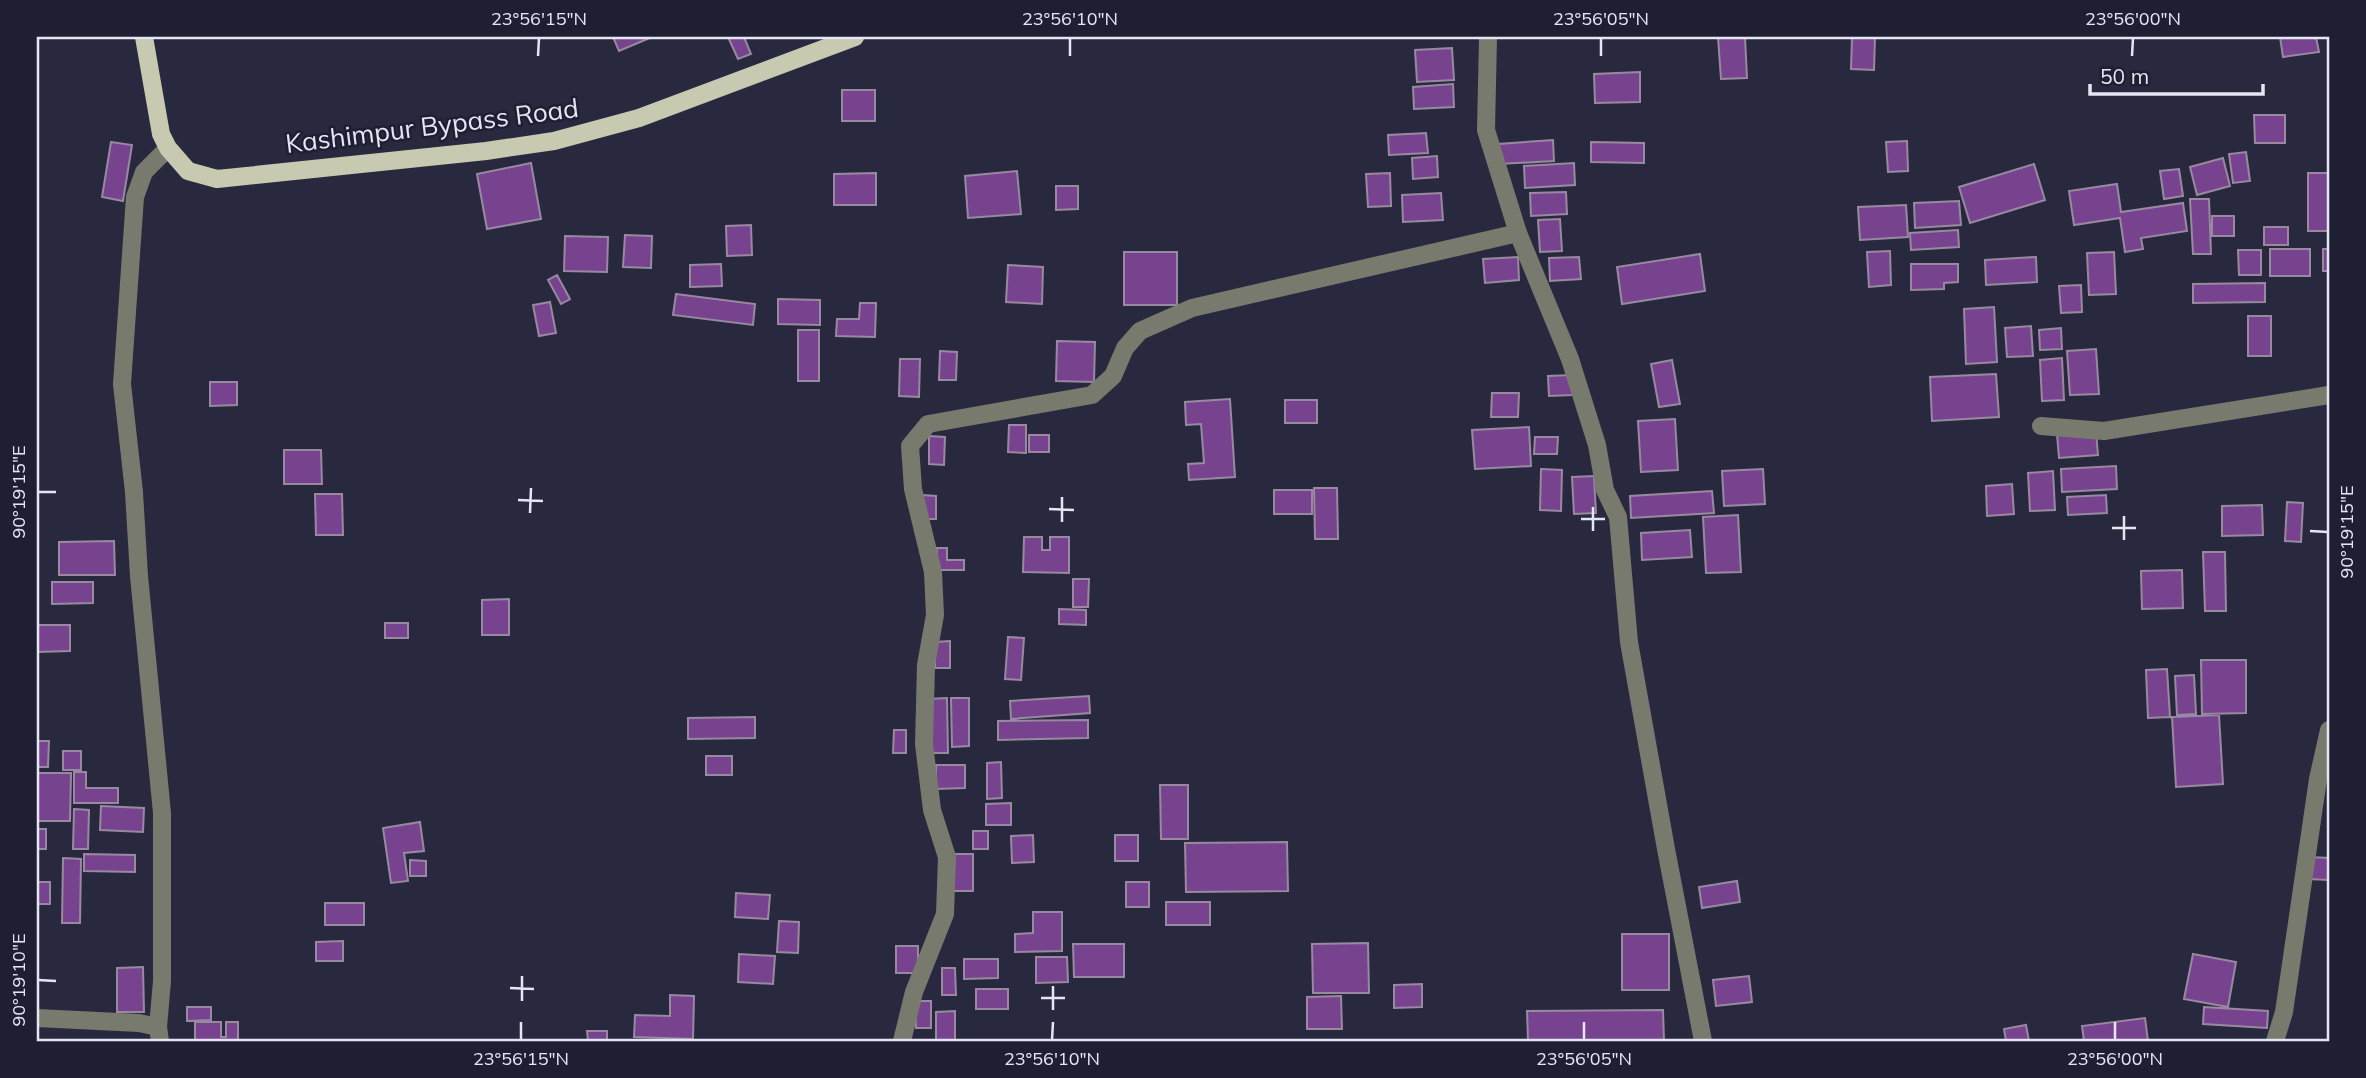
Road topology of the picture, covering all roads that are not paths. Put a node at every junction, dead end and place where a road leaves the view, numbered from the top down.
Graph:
1 (144, 37) edge
2 (855, 37) edge
3 (1488, 37) edge
4 (164, 141) junction
5 (1518, 233) junction
6 (2329, 395) edge
7 (2041, 426) dead end
8 (2329, 730) edge
9 (37, 1018) edge
10 (159, 1034) edge
11 (902, 1041) edge
12 (1703, 1041) edge
13 (2275, 1041) edge

1 - 4 main road
2 - 4 main road, Kashimpur Bypass Road
3 - 5 street
4 - 10 street
5 - 11 street
5 - 12 street
6 - 7 street
8 - 13 street
9 - 10 street

